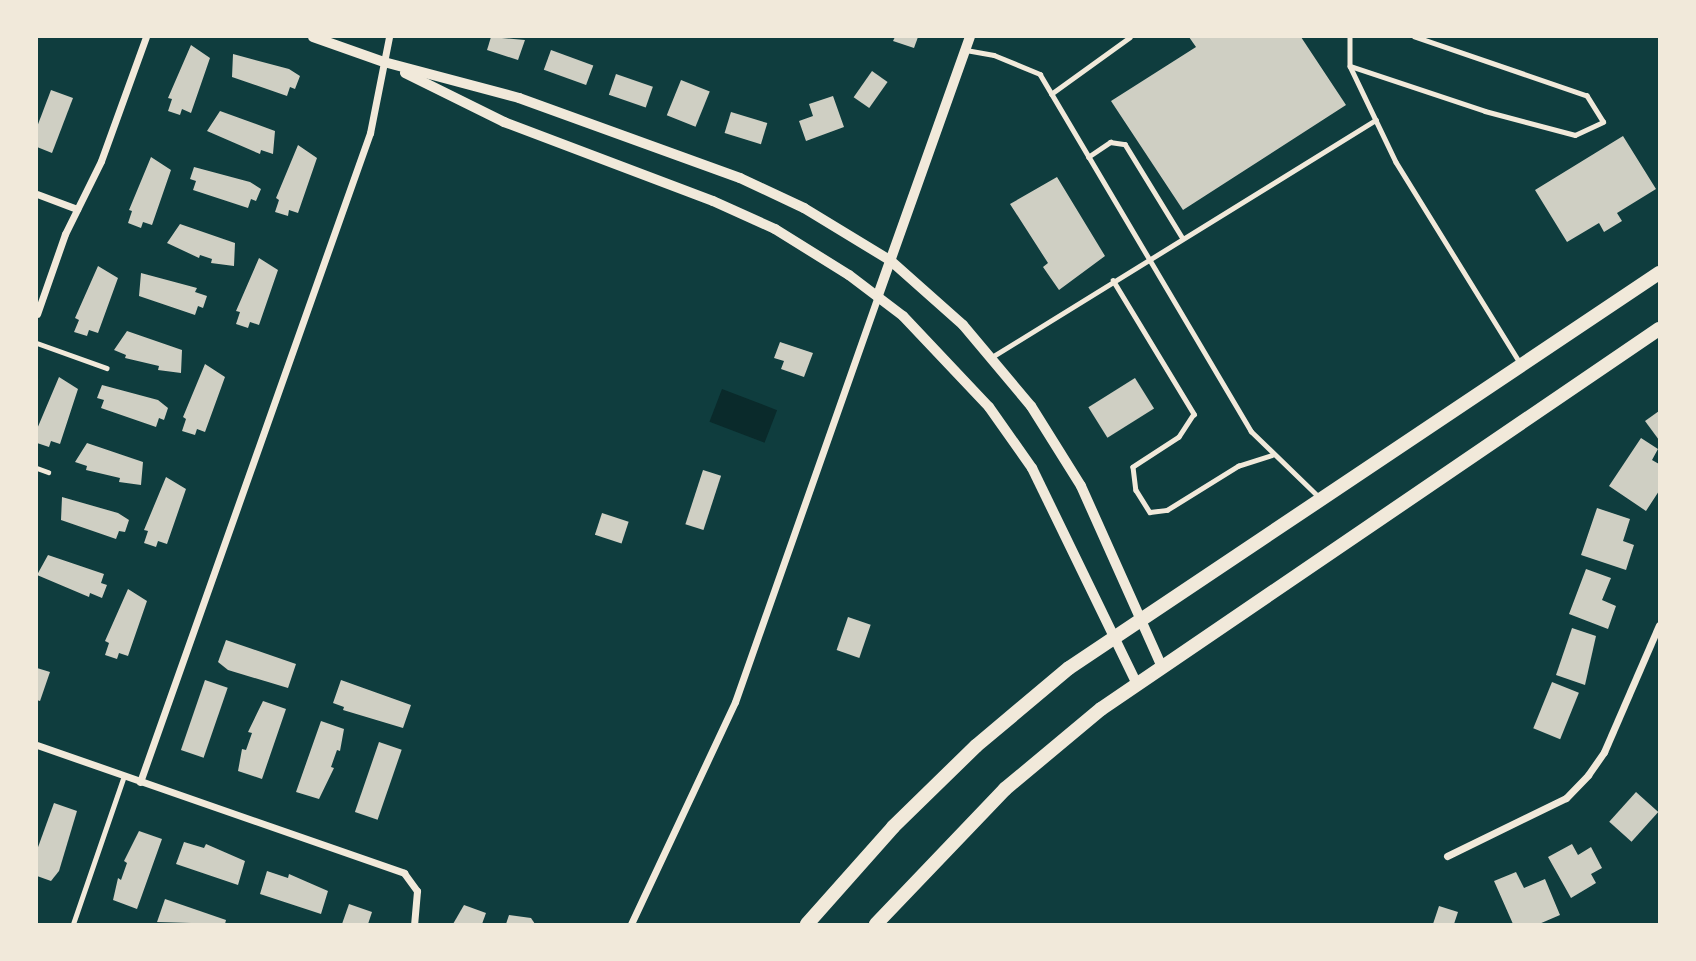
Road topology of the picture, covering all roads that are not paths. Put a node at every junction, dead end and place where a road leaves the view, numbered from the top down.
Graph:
1 (146, 37) edge
2 (313, 37) edge
3 (389, 37) edge
4 (970, 37) edge
5 (1130, 37) edge
6 (1350, 37) edge
7 (1415, 37) edge
8 (965, 50) junction
9 (384, 62) junction
10 (1350, 66) junction
11 (1051, 94) junction
12 (1376, 120) junction
13 (1088, 157) junction
14 (37, 194) edge
15 (77, 209) junction
16 (1182, 237) junction
17 (1148, 258) junction
18 (891, 261) junction
19 (1659, 273) edge
20 (1113, 280) junction
21 (878, 296) junction
22 (37, 314) edge
23 (1659, 329) edge
24 (37, 343) edge
25 (992, 357) junction
26 (107, 368) dead end
27 (1523, 368) junction
28 (1272, 455) junction
29 (37, 468) edge
30 (48, 472) dead end
31 (1323, 499) junction
32 (1138, 618) junction
33 (1658, 631) edge
34 (1111, 637) junction
35 (1162, 667) junction
36 (1137, 684) junction
37 (37, 745) edge
38 (124, 776) junction
39 (140, 782) junction
40 (1447, 856) dead end
41 (73, 924) edge
42 (414, 924) edge
43 (631, 924) edge
44 (807, 924) edge
45 (876, 924) edge

1 - 15 street
2 - 9 street
3 - 9 street
4 - 8 street
5 - 11 lane
6 - 10 lane
7 - 10 lane
8 - 11 lane
8 - 18 street
9 - 18 street
9 - 21 street
9 - 39 street
10 - 12 lane
11 - 13 lane
12 - 16 lane
12 - 27 lane
13 - 16 lane
13 - 17 lane
14 - 15 street
15 - 22 street
16 - 17 lane
17 - 20 lane
17 - 28 lane
18 - 21 street
18 - 25 street
19 - 27 main road
20 - 25 lane
20 - 28 lane
21 - 34 street
21 - 43 street
23 - 35 main road
24 - 26 lane
25 - 32 street
27 - 31 main road
28 - 31 lane
29 - 30 lane
31 - 32 main road
32 - 34 main road
32 - 35 street
33 - 40 street
34 - 36 street
34 - 44 main road
35 - 36 main road
36 - 45 main road
37 - 38 street
38 - 39 street
38 - 41 lane
39 - 42 street

